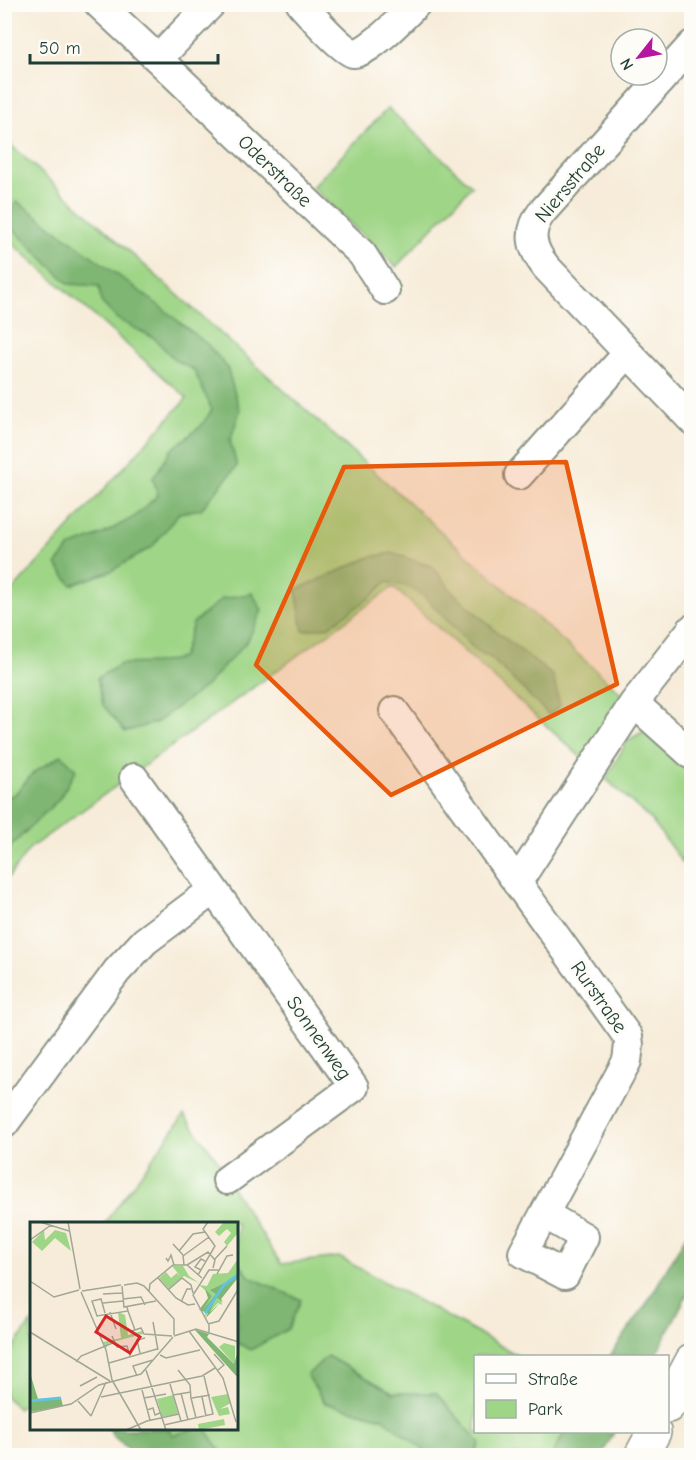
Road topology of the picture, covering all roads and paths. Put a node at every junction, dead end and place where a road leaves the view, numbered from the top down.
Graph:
1 (99, 4) edge
2 (211, 4) edge
3 (301, 4) edge
4 (416, 4) edge
5 (692, 45) edge
6 (158, 59) junction
7 (385, 290) dead end
8 (627, 354) junction
9 (692, 420) edge
10 (519, 475) dead end
11 (692, 629) edge
12 (634, 704) junction
13 (394, 711) dead end
14 (692, 755) edge
15 (134, 778) dead end
16 (517, 883) junction
17 (213, 890) junction
18 (4, 1124) edge
19 (227, 1180) dead end
20 (544, 1214) dead end
21 (692, 1361) edge
22 (669, 1404) edge
23 (653, 1433) edge
24 (641, 1455) edge

1 - 6 street, Oderstraße
2 - 6 street
3 - 4 street
5 - 8 street, Niersstraße
6 - 7 street, Oderstraße
8 - 9 street, Niersstraße
8 - 10 street
11 - 12 street
12 - 14 street
12 - 16 street
13 - 16 street, Rurstraße
15 - 17 street, Sonnenweg
16 - 20 street, Rurstraße
17 - 18 street
17 - 19 street, Sonnenweg
21 - 22 main road
23 - 24 main road

